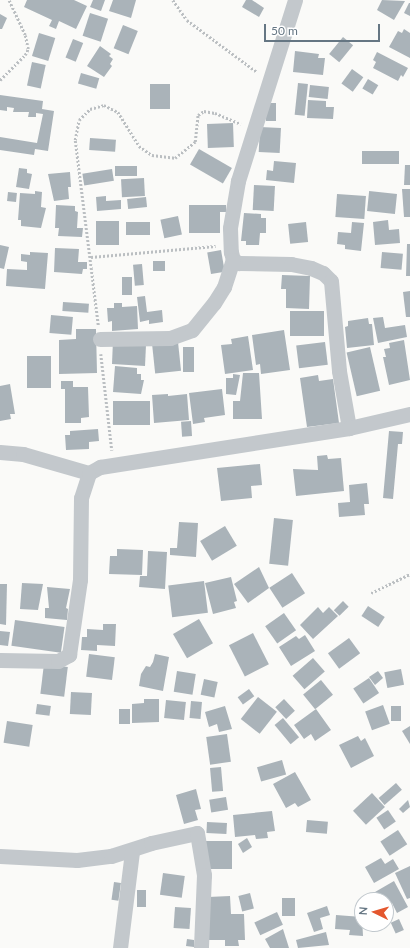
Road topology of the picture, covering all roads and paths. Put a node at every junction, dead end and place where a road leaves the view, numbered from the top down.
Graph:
1 (9, 0) edge
2 (173, 0) edge
3 (296, 0) edge
4 (0, 80) edge
5 (270, 81) junction
6 (256, 130) junction
7 (231, 245) junction
8 (91, 257) junction
9 (233, 260) junction
10 (100, 339) junction
11 (410, 414) edge
12 (349, 428) junction
13 (0, 452) edge
14 (115, 465) junction
15 (89, 473) junction
16 (410, 574) edge
17 (371, 593) dead end
18 (0, 660) edge
19 (132, 851) junction
20 (0, 856) edge
21 (120, 948) edge
22 (201, 948) edge

1 - 4 path
2 - 5 path
3 - 5 street
5 - 6 street
6 - 7 street
6 - 8 path
7 - 8 path
7 - 9 street
8 - 10 path
9 - 10 street
9 - 12 street
10 - 14 path
11 - 12 street
12 - 14 street
13 - 15 street
14 - 15 street
15 - 18 street
16 - 17 path
19 - 20 street
19 - 21 street
19 - 22 street

